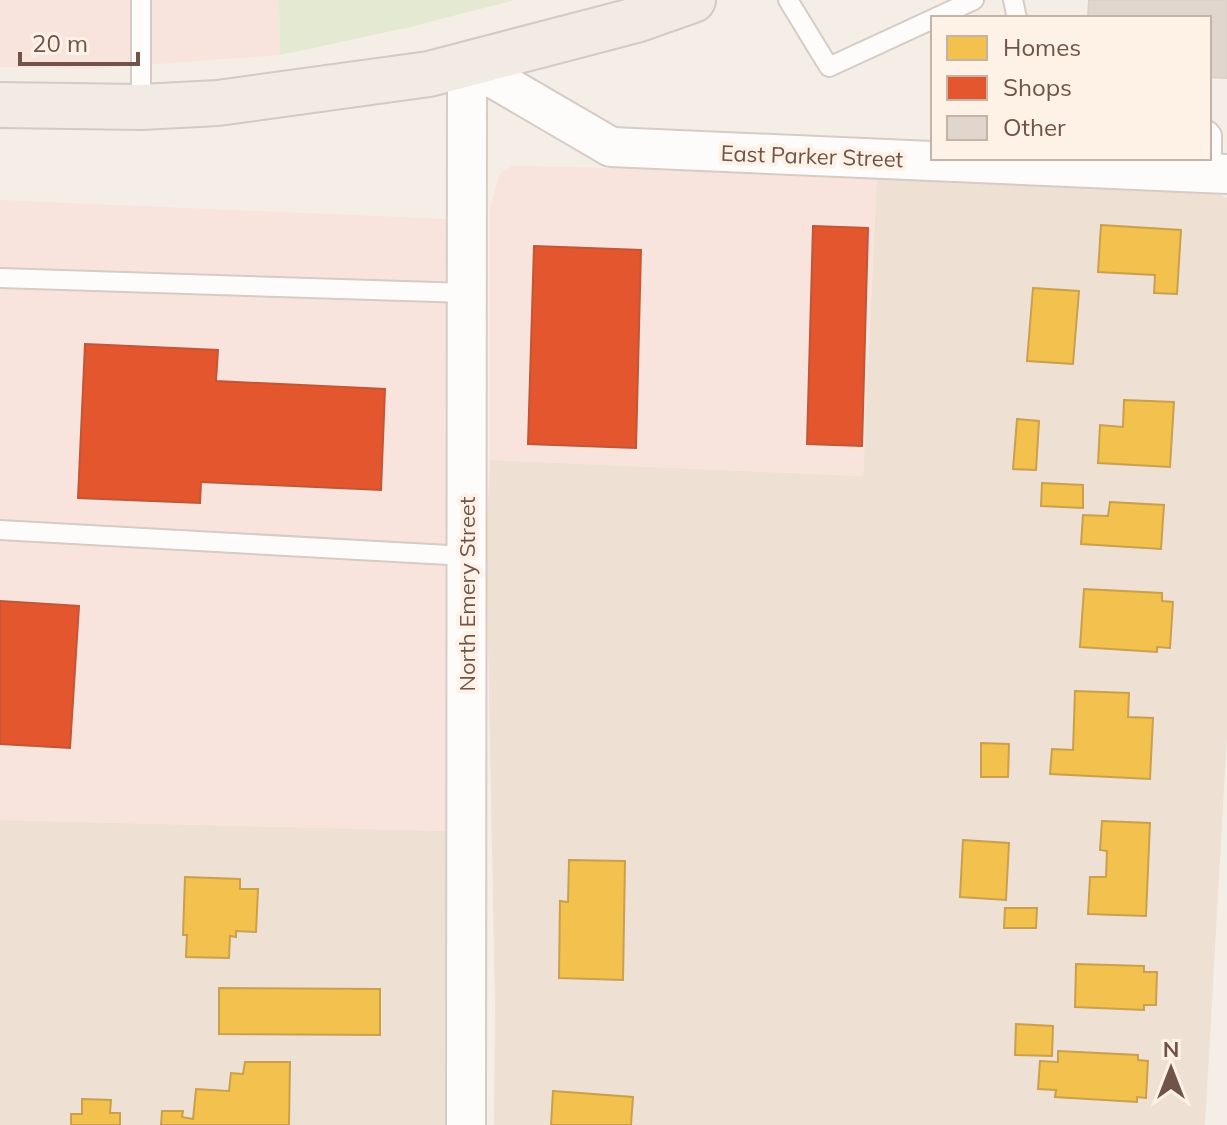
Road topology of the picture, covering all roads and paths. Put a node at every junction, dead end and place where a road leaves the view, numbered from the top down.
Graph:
1 (141, 0) edge
2 (693, 0) edge
3 (788, 0) edge
4 (974, 0) edge
5 (938, 16) edge
6 (931, 19) edge
7 (467, 63) junction
8 (0, 105) edge
9 (141, 107) junction
10 (1211, 134) edge
11 (931, 158) edge
12 (990, 160) edge
13 (1048, 162) edge
14 (1220, 174) edge
15 (0, 278) edge
16 (467, 293) junction
17 (0, 530) edge
18 (467, 556) junction
19 (466, 1125) edge

1 - 9 lane
2 - 7 main road
3 - 6 lane
4 - 5 lane
7 - 9 main road
7 - 11 street, East Parker Street
7 - 16 street, North Emery Street
8 - 9 main road
10 - 14 lane
12 - 13 street, East Parker Street
13 - 14 street, East Parker Street
15 - 16 lane
16 - 18 street, North Emery Street
17 - 18 lane
18 - 19 street, North Emery Street

